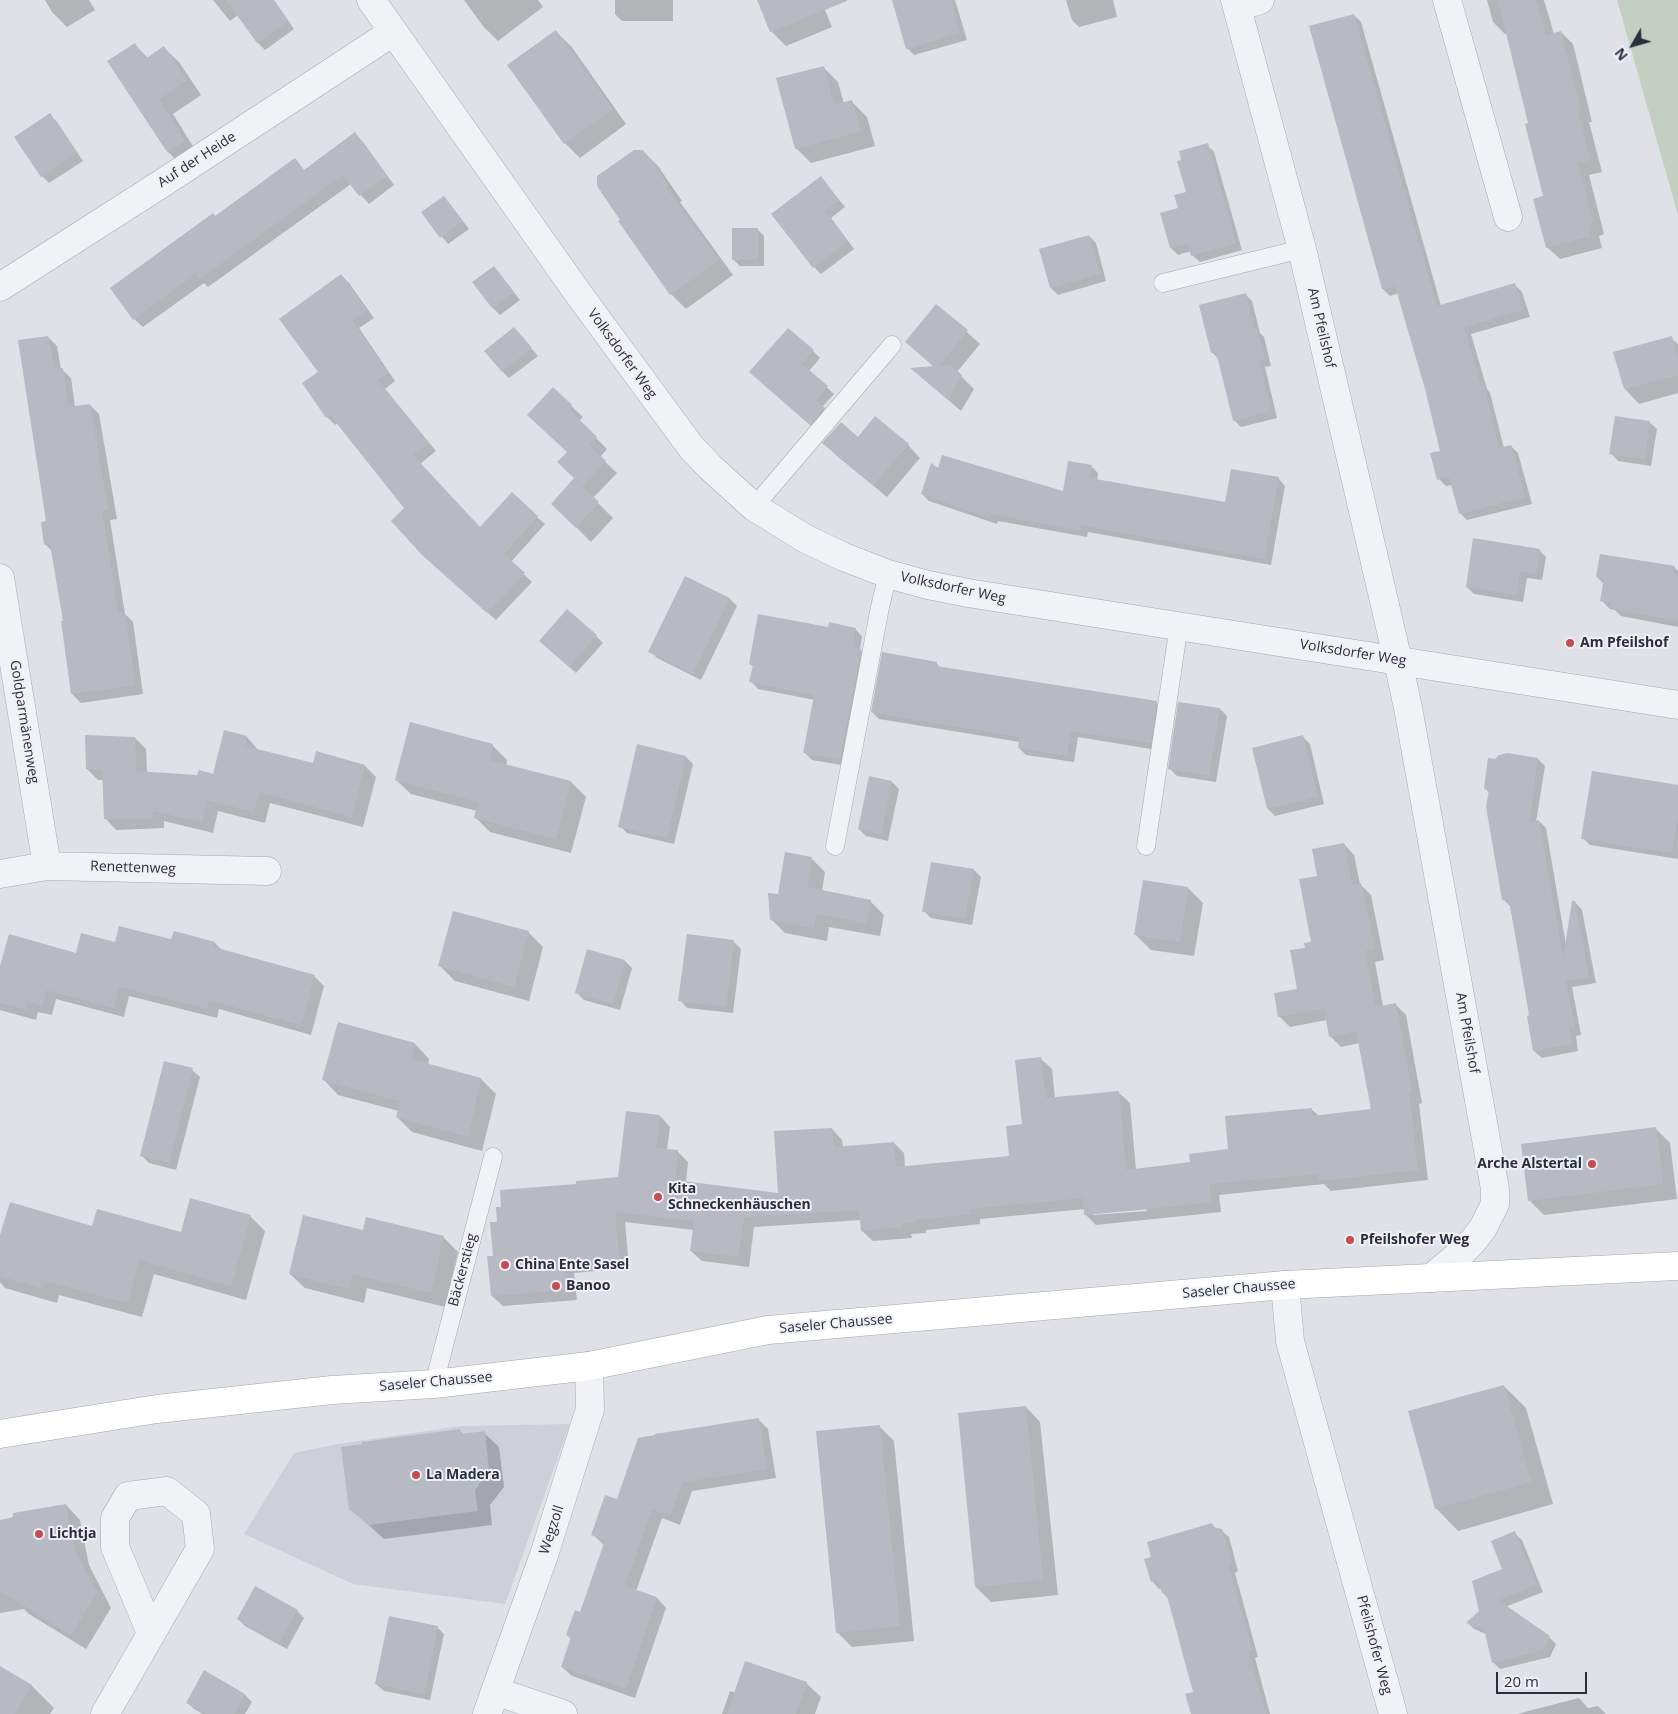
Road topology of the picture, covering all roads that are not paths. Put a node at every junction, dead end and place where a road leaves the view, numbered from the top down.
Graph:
1 (371, 0) edge
2 (1447, 0) edge
3 (1244, 2) edge
4 (393, 32) junction
5 (1508, 217) dead end
6 (1302, 248) junction
7 (1162, 283) dead end
8 (0, 287) edge
9 (892, 345) dead end
10 (754, 507) junction
11 (888, 574) junction
12 (0, 578) edge
13 (1178, 625) junction
14 (1398, 661) junction
15 (1678, 705) edge
16 (835, 846) dead end
17 (1146, 846) dead end
18 (47, 866) junction
19 (267, 871) dead end
20 (0, 874) edge
21 (493, 1157) dead end
22 (501, 1175) dead end
23 (486, 1186) junction
24 (1678, 1266) edge
25 (1432, 1278) junction
26 (1285, 1284) junction
27 (589, 1366) junction
28 (434, 1384) junction
29 (0, 1434) edge
30 (151, 1633) junction
31 (491, 1702) edge
32 (105, 1714) edge
33 (563, 1714) edge
34 (1393, 1714) edge

1 - 4 street, Volksdorfer Weg
2 - 5 street
3 - 6 street, Am Pfeilshof
4 - 8 street, Auf der Heide
4 - 10 street, Volksdorfer Weg
6 - 7 lane
6 - 14 street, Am Pfeilshof
9 - 10 lane
10 - 11 street, Volksdorfer Weg
11 - 13 street, Volksdorfer Weg
11 - 16 lane
12 - 18 street, Goldparmänenweg
13 - 14 street, Volksdorfer Weg
13 - 17 lane
14 - 15 street, Volksdorfer Weg
14 - 25 street, Am Pfeilshof
18 - 19 street, Renettenweg
18 - 20 street, Renettenweg
21 - 23 lane, Bäckerstieg
22 - 23 lane
23 - 28 lane, Bäckerstieg
24 - 25 main road, Saseler Chaussee
25 - 26 main road, Saseler Chaussee
26 - 27 main road, Saseler Chaussee
26 - 34 street, Pfeilshofer Weg
27 - 28 main road, Saseler Chaussee
27 - 31 street, Wegzoll
28 - 29 main road, Saseler Chaussee
30 - 30 street
30 - 32 street
31 - 33 street, Wegzoll

